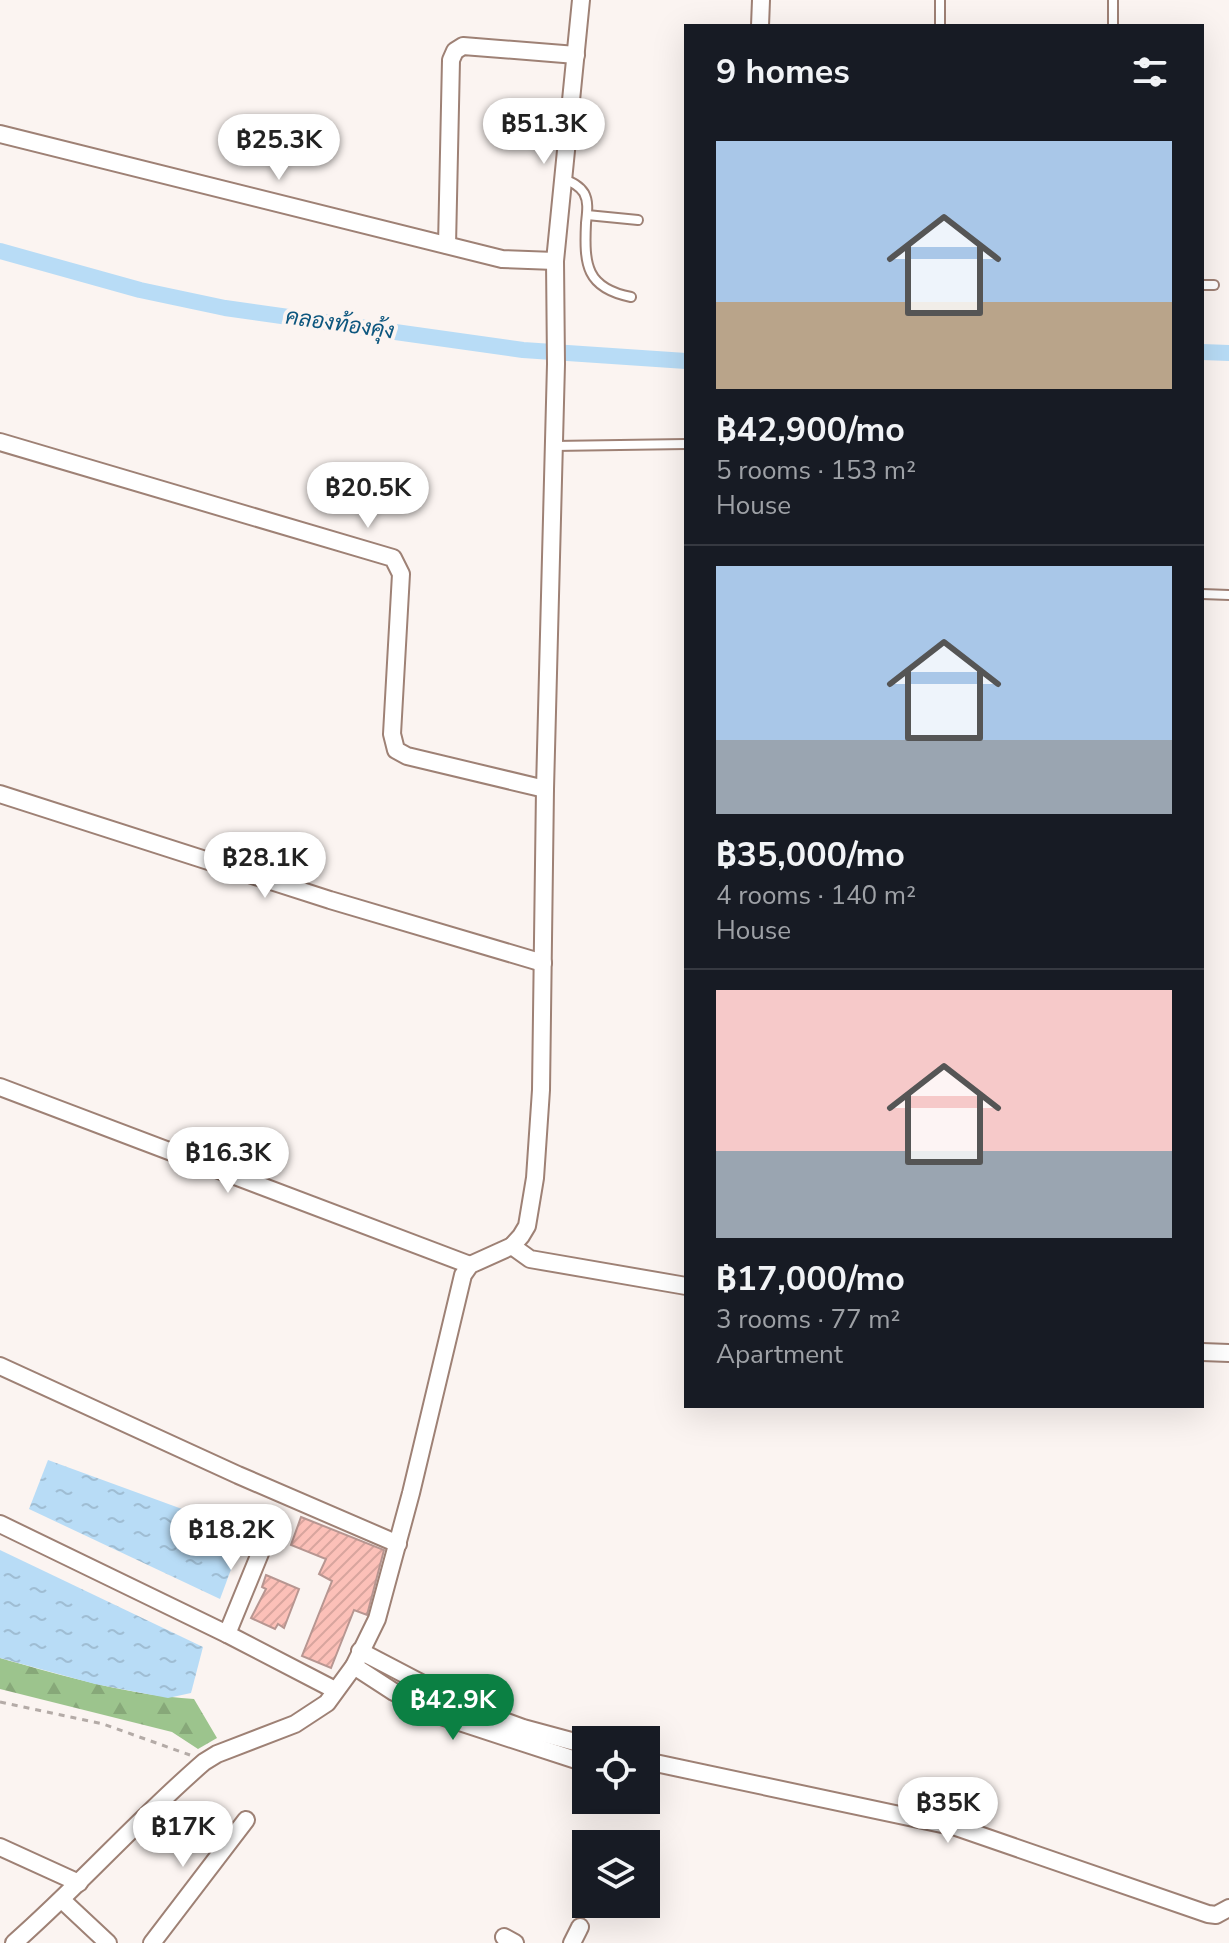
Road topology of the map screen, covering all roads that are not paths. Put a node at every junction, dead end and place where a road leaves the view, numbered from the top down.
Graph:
1 (581, 0) edge
2 (761, 0) edge
3 (940, 0) edge
4 (1113, 0) edge
5 (760, 24) edge
6 (940, 24) edge
7 (1113, 24) edge
8 (576, 55) junction
9 (0, 134) edge
10 (563, 178) junction
11 (587, 215) junction
12 (638, 220) dead end
13 (447, 245) junction
14 (555, 261) junction
15 (1204, 285) edge
16 (1214, 285) dead end
17 (631, 297) dead end
18 (0, 442) edge
19 (684, 444) edge
20 (554, 446) junction
21 (1204, 594) edge
22 (1229, 595) edge
23 (545, 789) junction
24 (0, 794) edge
25 (543, 963) junction
26 (0, 1087) edge
27 (512, 1246) junction
28 (470, 1265) junction
29 (684, 1286) edge
30 (1204, 1352) edge
31 (1229, 1353) edge
32 (0, 1366) edge
33 (0, 1524) edge
34 (272, 1524) dead end
35 (398, 1544) junction
36 (227, 1634) junction
37 (357, 1659) junction
38 (335, 1690) junction
39 (572, 1749) edge
40 (660, 1764) edge
41 (246, 1820) dead end
42 (0, 1847) edge
43 (79, 1883) junction
44 (65, 1903) junction
45 (1229, 1908) edge
46 (580, 1927) dead end
47 (14, 1943) edge
48 (108, 1943) edge
49 (152, 1943) edge
50 (572, 1943) edge

1 - 8 street
2 - 5 street
3 - 6 lane
4 - 7 lane
8 - 10 street
8 - 13 street
9 - 13 street
10 - 11 lane
10 - 14 street
11 - 12 lane
11 - 17 lane
13 - 14 street
14 - 20 street
15 - 16 lane
18 - 23 street
19 - 20 lane
20 - 23 street
21 - 22 lane
23 - 25 street
24 - 25 street
25 - 27 street
26 - 28 street
27 - 28 street
27 - 29 street
28 - 35 street
30 - 31 street
32 - 35 street
33 - 36 street
34 - 36 street
35 - 37 street
36 - 38 street
37 - 38 street
37 - 39 street
38 - 43 street
40 - 45 street
41 - 49 street
42 - 43 street
43 - 44 street
44 - 47 street
44 - 48 street
46 - 50 street

